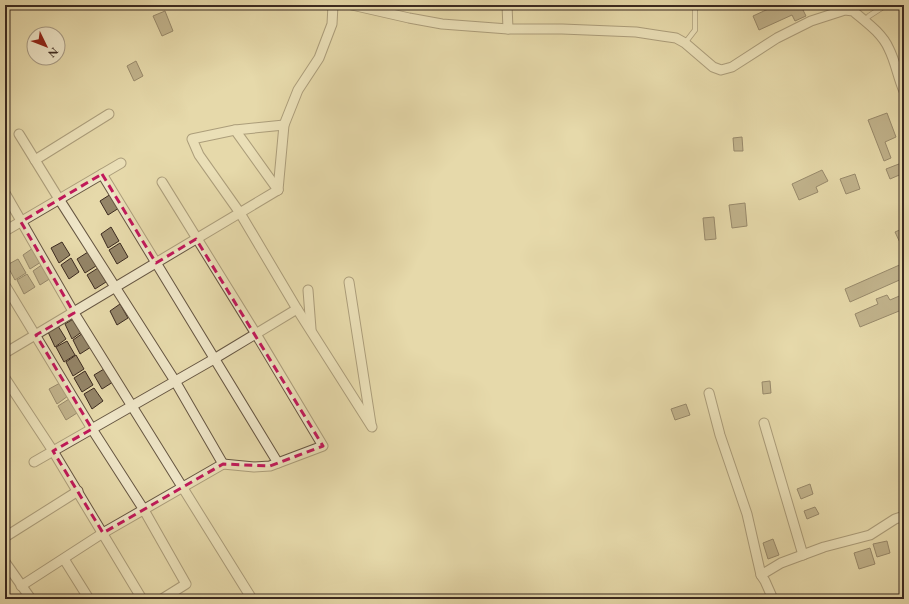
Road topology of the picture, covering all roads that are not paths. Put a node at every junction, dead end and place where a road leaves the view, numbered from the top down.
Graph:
1 (333, 5) edge
2 (352, 5) edge
3 (507, 5) edge
4 (695, 5) edge
5 (886, 5) edge
6 (864, 21) junction
7 (508, 28) junction
8 (685, 43) junction
9 (901, 75) edge
10 (904, 91) edge
11 (109, 114) dead end
12 (284, 124) junction
13 (236, 130) junction
14 (19, 134) dead end
15 (35, 160) junction
16 (121, 163) dead end
17 (102, 174) junction
18 (162, 182) dead end
19 (278, 190) junction
20 (5, 192) edge
21 (58, 199) junction
22 (240, 213) junction
23 (20, 222) junction
24 (5, 230) edge
25 (196, 239) junction
26 (156, 263) junction
27 (349, 282) dead end
28 (5, 285) edge
29 (115, 288) junction
30 (308, 290) dead end
31 (297, 309) junction
32 (74, 313) junction
33 (311, 331) junction
34 (256, 334) junction
35 (36, 335) junction
36 (5, 354) edge
37 (214, 360) junction
38 (5, 378) edge
39 (175, 381) junction
40 (709, 393) dead end
41 (132, 406) junction
42 (764, 423) dead end
43 (92, 429) junction
44 (53, 450) junction
45 (34, 462) dead end
46 (278, 463) junction
47 (224, 464) junction
48 (182, 488) junction
49 (78, 491) junction
50 (144, 510) junction
51 (904, 516) edge
52 (103, 533) junction
53 (5, 538) edge
54 (803, 555) junction
55 (64, 559) junction
56 (5, 562) edge
57 (761, 575) junction
58 (21, 586) junction
59 (31, 599) edge
60 (89, 599) edge
61 (142, 599) edge
62 (162, 599) edge
63 (252, 599) edge
64 (772, 599) edge

1 - 12 street
2 - 7 street
3 - 7 street
4 - 8 lane
5 - 6 lane
6 - 8 street
6 - 9 street
7 - 8 street
9 - 10 street
11 - 15 street
12 - 13 street
12 - 19 street
13 - 19 street
13 - 22 street
14 - 15 street
15 - 21 street
16 - 17 street
17 - 21 street
17 - 26 street
18 - 25 street
19 - 22 street
20 - 23 street
21 - 23 street
21 - 29 street
22 - 25 street
22 - 31 street
23 - 24 street
23 - 32 street
25 - 26 street
25 - 34 street
26 - 29 street
26 - 37 street
27 - 33 street
28 - 35 street
29 - 32 street
29 - 39 street
30 - 33 street
31 - 33 street
31 - 34 street
32 - 35 street
32 - 41 street
34 - 37 street
34 - 46 street
35 - 36 street
35 - 43 street
37 - 39 street
37 - 46 street
38 - 44 street
39 - 41 street
39 - 47 street
40 - 57 street
41 - 43 street
41 - 48 street
42 - 54 street
43 - 44 street
43 - 50 street
44 - 45 street
44 - 49 street
46 - 47 street
47 - 48 street
48 - 50 street
48 - 63 street
49 - 52 street
49 - 53 street
50 - 52 street
50 - 62 street
51 - 54 street
52 - 55 street
52 - 61 street
54 - 57 street
55 - 58 street
55 - 60 street
56 - 58 street
57 - 64 street
58 - 59 street

